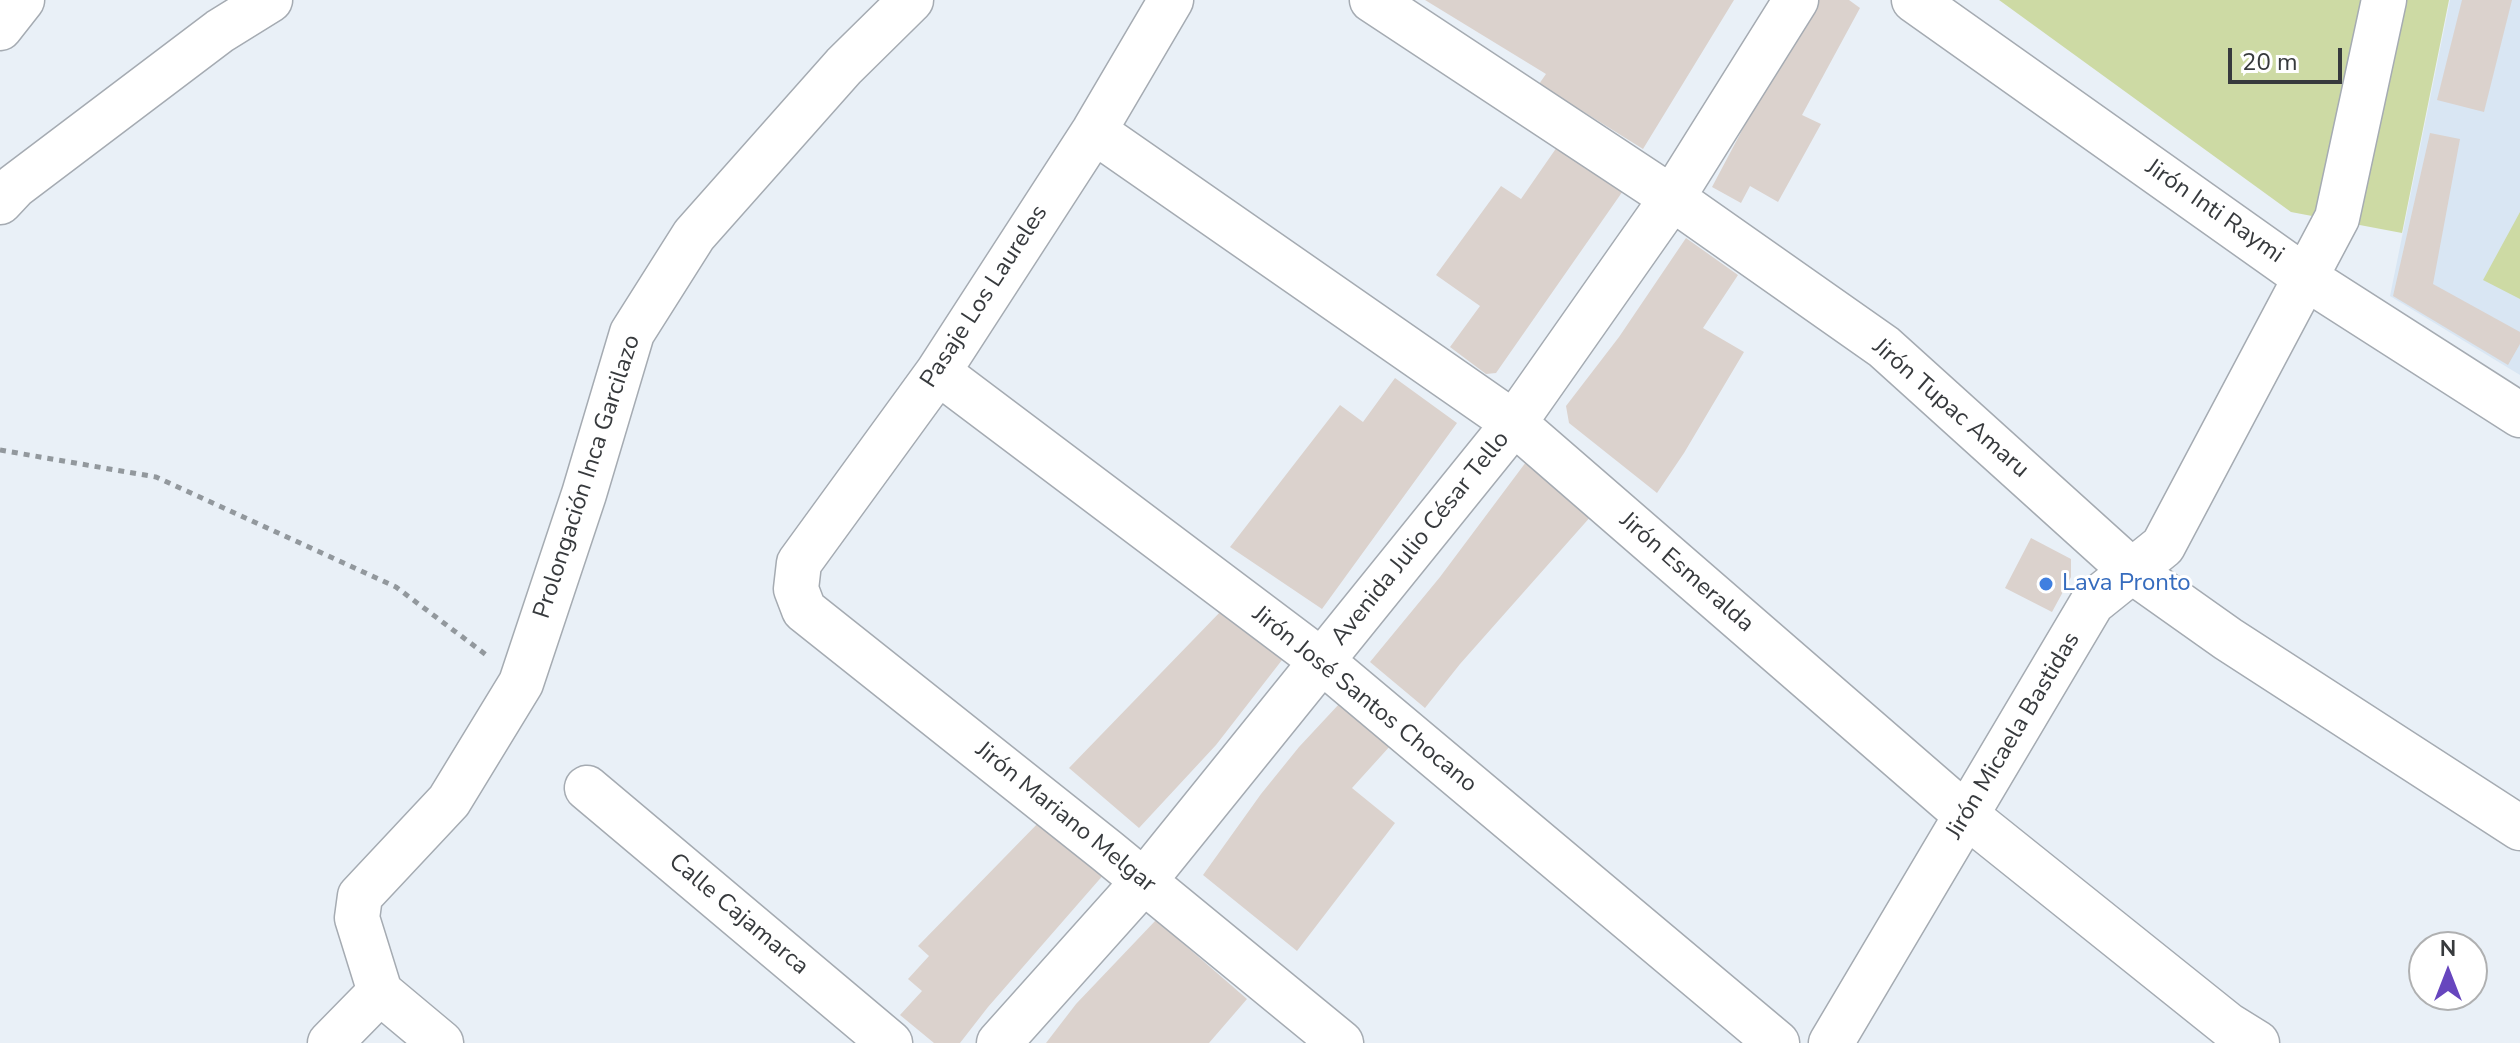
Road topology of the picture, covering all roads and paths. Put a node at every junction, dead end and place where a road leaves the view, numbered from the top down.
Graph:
1 (22, 0) edge
2 (270, 0) edge
3 (911, 0) edge
4 (1171, 0) edge
5 (1372, 0) edge
6 (1796, 0) edge
7 (1914, 0) edge
8 (2384, 0) edge
9 (0, 28) edge
10 (1094, 131) junction
11 (1672, 198) junction
12 (0, 202) edge
13 (2306, 278) junction
14 (938, 372) junction
15 (2520, 415) edge
16 (1514, 423) junction
17 (0, 450) edge
18 (2132, 571) junction
19 (796, 589) joint
20 (1323, 662) junction
21 (521, 683) junction
22 (587, 788) dead end
23 (1966, 815) junction
24 (2520, 828) edge
25 (1144, 881) junction
26 (380, 992) junction
27 (330, 1043) edge
28 (441, 1043) edge
29 (890, 1043) edge
30 (999, 1043) edge
31 (1341, 1043) edge
32 (1777, 1043) edge
33 (1831, 1043) edge
34 (2257, 1043) edge

1 - 9 street
2 - 12 street
3 - 21 street, Prolongación Inca Garcilazo
4 - 10 street, Pasaje Los Laureles
5 - 11 street, Jirón Tupac Amaru
6 - 11 street, Avenida Julio César Tello
7 - 13 street, Jirón Inti Raymi
8 - 13 street, Jirón Micaela Bastidas
10 - 14 street, Pasaje Los Laureles
10 - 16 street, Jirón Esmeralda
11 - 16 street, Avenida Julio César Tello
11 - 18 street, Jirón Tupac Amaru
13 - 15 street, Jirón Inti Raymi
13 - 18 street, Jirón Micaela Bastidas
14 - 19 street, Pasaje Los Laureles
14 - 20 street, Jirón José Santos Chocano
16 - 20 street, Avenida Julio César Tello
16 - 23 street, Jirón Esmeralda
17 - 21 path
18 - 23 street, Jirón Micaela Bastidas
18 - 24 street, Jirón Tupac Amaru
19 - 25 street, Jirón Mariano Melgar
20 - 25 street, Avenida Julio César Tello
20 - 32 street, Jirón José Santos Chocano
21 - 26 street, Prolongación Inca Garcilazo
22 - 29 street, Calle Cajamarca
23 - 33 street, Jirón Micaela Bastidas
23 - 34 street, Jirón Esmeralda
25 - 30 street, Avenida Julio César Tello
25 - 31 street, Jirón Mariano Melgar
26 - 27 street
26 - 28 street

